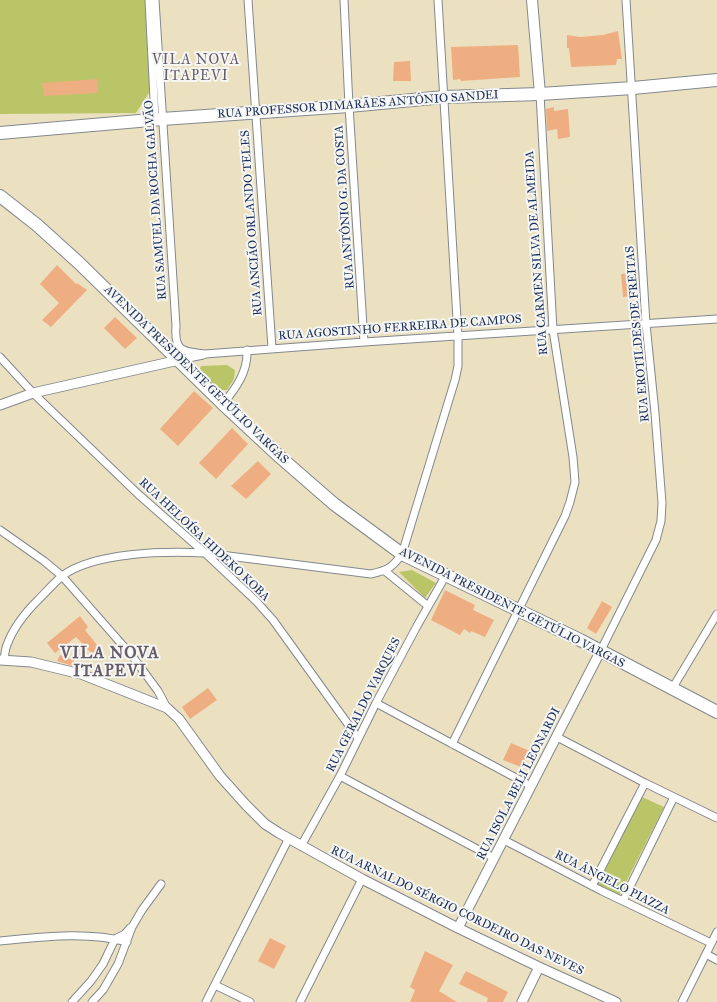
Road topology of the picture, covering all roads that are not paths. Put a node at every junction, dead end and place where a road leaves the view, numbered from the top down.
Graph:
1 (150, 0) edge
2 (155, 0) edge
3 (248, 0) edge
4 (344, 0) edge
5 (438, 0) edge
6 (532, 0) edge
7 (626, 0) edge
8 (715, 80) edge
9 (633, 88) junction
10 (540, 94) junction
11 (444, 97) junction
12 (349, 106) junction
13 (255, 112) junction
14 (158, 119) junction
15 (0, 133) edge
16 (0, 196) edge
17 (717, 319) edge
18 (646, 324) junction
19 (553, 330) junction
20 (458, 336) junction
21 (364, 342) junction
22 (272, 348) junction
23 (247, 350) junction
24 (205, 354) junction
25 (180, 355) junction
26 (0, 357) edge
27 (33, 393) junction
28 (223, 404) junction
29 (0, 405) edge
30 (0, 530) edge
31 (205, 553) junction
32 (402, 554) junction
33 (385, 571) junction
34 (446, 575) junction
35 (62, 576) junction
36 (428, 606) junction
37 (518, 611) junction
38 (717, 614) edge
39 (600, 652) junction
40 (2, 660) edge
41 (672, 689) junction
42 (376, 703) junction
43 (167, 708) junction
44 (717, 712) edge
45 (557, 736) junction
46 (358, 738) junction
47 (452, 744) junction
48 (340, 776) junction
49 (645, 783) junction
50 (531, 786) junction
51 (674, 797) junction
52 (717, 818) edge
53 (289, 838) junction
54 (504, 840) junction
55 (301, 846) junction
56 (494, 858) junction
57 (362, 879) junction
58 (162, 884) dead end
59 (592, 886) junction
60 (623, 901) junction
61 (132, 927) junction
62 (458, 928) junction
63 (717, 932) edge
64 (115, 939) junction
65 (0, 941) edge
66 (127, 942) junction
67 (711, 943) junction
68 (706, 954) junction
69 (717, 960) edge
70 (539, 967) junction
71 (215, 985) junction
72 (72, 1002) edge
73 (92, 1002) edge
74 (206, 1002) edge
75 (250, 1002) edge
76 (300, 1002) edge
77 (522, 1002) edge
78 (616, 1002) edge
79 (682, 1002) edge

1 - 14 street, RUA SAMUEL DA ROCHA GALVÃO
2 - 14 street, RUA SAMUEL DA ROCHA GALVÃO
3 - 13 street, RUA ANCIÃO ORLANDO TELES
4 - 12 street, RUA ANTÔNIO G. DA COSTA
5 - 11 street
6 - 10 main road, RUA CARMEN SILVA DE ALMEIDA
7 - 9 street, RUA EROTILDES DE FREITAS
8 - 9 highway, RUA PROFESSOR DIMARÃES ANTÔNIO SANDEI
9 - 10 highway, RUA PROFESSOR DIMARÃES ANTÔNIO SANDEI
9 - 18 street, RUA EROTILDES DE FREITAS
10 - 11 highway, RUA PROFESSOR DIMARÃES ANTÔNIO SANDEI
10 - 19 street, RUA CARMEN SILVA DE ALMEIDA
11 - 12 highway, RUA PROFESSOR DIMARÃES ANTÔNIO SANDEI
11 - 20 street
12 - 13 highway, RUA PROFESSOR DIMARÃES ANTÔNIO SANDEI
12 - 21 street, RUA ANTÔNIO G. DA COSTA
13 - 14 highway, RUA PROFESSOR DIMARÃES ANTÔNIO SANDEI
13 - 22 street, RUA ANCIÃO ORLANDO TELES
14 - 15 highway, RUA PROFESSOR DIMARÃES ANTÔNIO SANDEI
14 - 25 street, RUA SAMUEL DA ROCHA GALVÃO
16 - 25 highway, AVENIDA PRESIDENTE GETÚLIO VARGAS
17 - 18 street, RUA AGOSTINHO FERREIRA DE CAMPOS
18 - 19 street, RUA AGOSTINHO FERREIRA DE CAMPOS
18 - 39 street, RUA EROTILDES DE FREITAS
19 - 20 street, RUA AGOSTINHO FERREIRA DE CAMPOS
19 - 37 street, RUA CARMEN SILVA DE ALMEIDA
20 - 21 street, RUA AGOSTINHO FERREIRA DE CAMPOS
20 - 32 street
21 - 22 street, RUA AGOSTINHO FERREIRA DE CAMPOS
22 - 23 street, RUA AGOSTINHO FERREIRA DE CAMPOS
23 - 24 street, RUA AGOSTINHO FERREIRA DE CAMPOS
23 - 28 street
24 - 25 street, RUA AGOSTINHO FERREIRA DE CAMPOS
24 - 25 street
25 - 27 street, RUA AGOSTINHO FERREIRA DE CAMPOS
25 - 28 highway, AVENIDA PRESIDENTE GETÚLIO VARGAS
26 - 27 street, RUA HELOÍSA HIDEKO KOBA
27 - 29 street, RUA AGOSTINHO FERREIRA DE CAMPOS
27 - 31 street, RUA HELOÍSA HIDEKO KOBA
28 - 32 highway, AVENIDA PRESIDENTE GETÚLIO VARGAS
30 - 35 street
31 - 33 street
31 - 35 street
31 - 46 street, RUA HELOÍSA HIDEKO KOBA
32 - 33 street
32 - 34 highway, AVENIDA PRESIDENTE GETÚLIO VARGAS
33 - 36 street
34 - 36 street, RUA GERALDO VARQUES
34 - 37 highway, AVENIDA PRESIDENTE GETÚLIO VARGAS
35 - 40 street
35 - 43 street
36 - 42 street, RUA GERALDO VARQUES
37 - 39 highway, AVENIDA PRESIDENTE GETÚLIO VARGAS
37 - 47 street, RUA CARMEN SILVA DE ALMEIDA
38 - 41 street
39 - 41 highway, AVENIDA PRESIDENTE GETÚLIO VARGAS
39 - 45 street, RUA ISOLA BELI LEONARDI
40 - 43 street
41 - 44 highway, AVENIDA PRESIDENTE GETÚLIO VARGAS
42 - 46 street, RUA GERALDO VARQUES
42 - 47 street
43 - 53 street, RUA ARNALDO SÉRGIO CORDEIRO DAS NEVES
45 - 49 street
45 - 50 street, RUA ISOLA BELI LEONARDI
46 - 48 street, RUA GERALDO VARQUES
47 - 50 street
48 - 55 street, RUA GERALDO VARQUES
48 - 56 street
49 - 51 street
49 - 59 street
50 - 54 street, RUA ISOLA BELI LEONARDI
51 - 52 street
51 - 60 street
53 - 55 street, RUA ARNALDO SÉRGIO CORDEIRO DAS NEVES
53 - 71 street
54 - 56 street, RUA ISOLA BELI LEONARDI
54 - 59 street, RUA ÂNGELO PIAZZA
55 - 57 street, RUA ARNALDO SÉRGIO CORDEIRO DAS NEVES
56 - 62 street, RUA ISOLA BELI LEONARDI
57 - 62 street, RUA ARNALDO SÉRGIO CORDEIRO DAS NEVES
57 - 76 street
58 - 61 street
59 - 60 street, RUA ÂNGELO PIAZZA
60 - 67 street, RUA ÂNGELO PIAZZA
61 - 64 street
61 - 66 street
62 - 70 street, RUA ARNALDO SÉRGIO CORDEIRO DAS NEVES
63 - 67 street
64 - 65 street
64 - 66 street
64 - 72 street
66 - 73 street
67 - 68 street
68 - 69 street
68 - 79 street
70 - 77 street
70 - 78 street, RUA ARNALDO SÉRGIO CORDEIRO DAS NEVES
71 - 74 street
71 - 75 street

